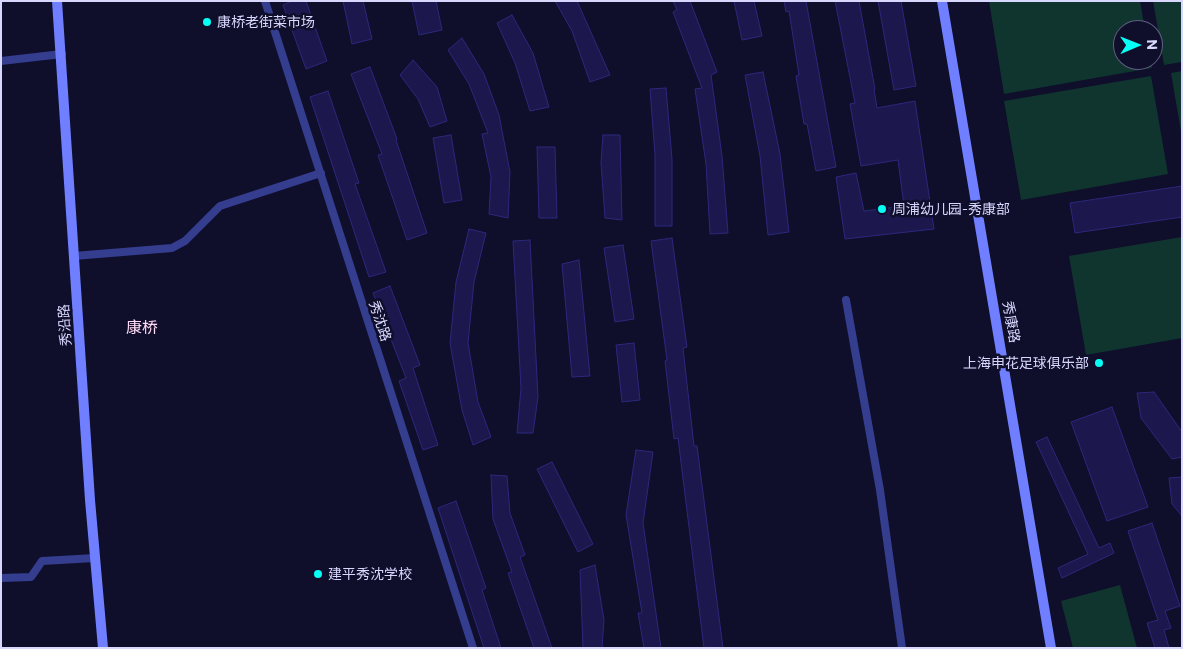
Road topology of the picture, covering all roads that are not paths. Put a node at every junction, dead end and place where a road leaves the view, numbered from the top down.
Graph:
1 (57, 1) edge
2 (266, 1) edge
3 (942, 1) edge
4 (62, 54) junction
5 (1, 61) edge
6 (320, 173) junction
7 (74, 256) junction
8 (846, 300) dead end
9 (94, 558) junction
10 (1, 578) edge
11 (103, 648) edge
12 (473, 648) edge
13 (902, 648) edge
14 (1051, 648) edge

1 - 4 street, 秀沿路
2 - 6 street, 秀沈路
3 - 14 street, 秀康路
4 - 5 street
4 - 7 street, 秀沿路
6 - 7 street
6 - 12 street, 秀沈路
7 - 9 street, 秀沿路
8 - 13 street
9 - 10 street
9 - 11 street, 秀沿路

